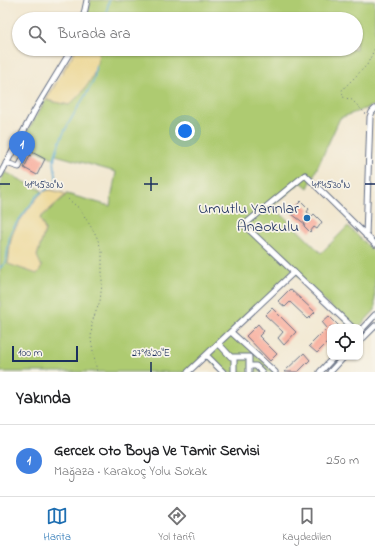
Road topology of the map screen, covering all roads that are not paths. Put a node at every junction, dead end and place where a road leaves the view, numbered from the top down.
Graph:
1 (87, 0) edge
2 (84, 12) edge
3 (68, 56) edge
4 (375, 109) edge
5 (23, 159) dead end
6 (6, 163) junction
7 (0, 176) edge
8 (366, 236) junction
9 (375, 244) edge
10 (294, 272) junction
11 (375, 316) edge
12 (349, 324) edge
13 (375, 326) edge
14 (363, 328) edge
15 (231, 332) junction
16 (363, 338) edge
17 (218, 344) junction
18 (206, 355) junction
19 (234, 357) junction
20 (331, 360) edge
21 (341, 360) edge
22 (266, 364) junction
23 (249, 366) junction
24 (260, 371) edge
25 (188, 372) edge
26 (223, 372) edge
27 (234, 372) edge
28 (250, 372) edge
29 (275, 372) edge
30 (320, 372) edge
31 (330, 372) edge

1 - 2 street
3 - 6 street
4 - 8 street
5 - 6 street
6 - 7 street
8 - 9 street
8 - 10 street
10 - 12 street
10 - 15 street
11 - 14 street
13 - 16 street
15 - 17 street
15 - 22 street
17 - 18 street
17 - 19 street
18 - 25 street
18 - 26 street
19 - 23 street
19 - 27 street
20 - 30 street
21 - 31 street
22 - 24 street
22 - 29 street
23 - 24 street
23 - 28 street

